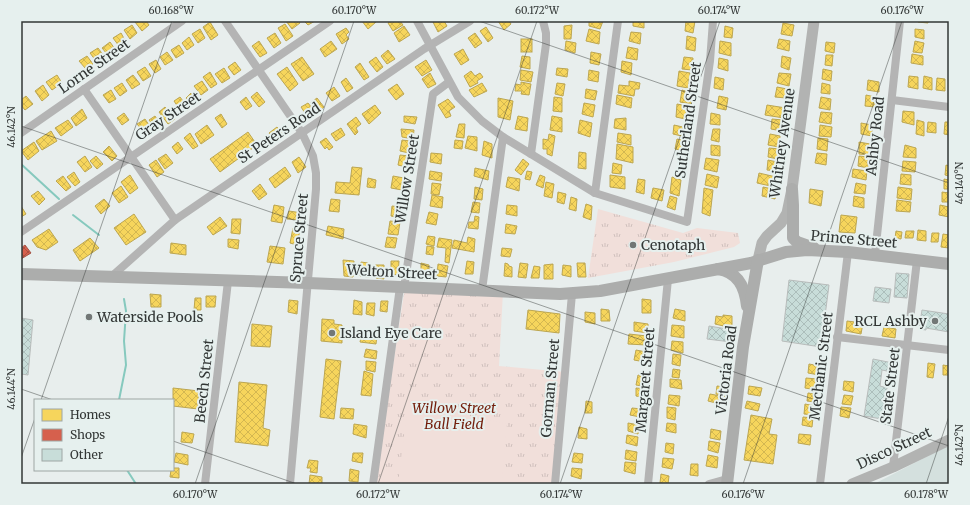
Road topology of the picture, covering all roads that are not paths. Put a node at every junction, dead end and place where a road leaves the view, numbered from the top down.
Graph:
1 (182, 21) edge
2 (225, 21) edge
3 (330, 21) edge
4 (417, 21) edge
5 (470, 21) edge
6 (543, 21) edge
7 (618, 21) edge
8 (713, 21) edge
9 (814, 21) edge
10 (900, 21) edge
11 (430, 45) junction
12 (259, 70) junction
13 (449, 82) junction
14 (84, 89) junction
15 (892, 100) junction
16 (949, 107) edge
17 (21, 133) edge
18 (302, 133) junction
19 (503, 137) junction
20 (531, 154) junction
21 (131, 156) junction
22 (792, 189) junction
23 (596, 193) junction
24 (175, 220) junction
25 (21, 232) edge
26 (816, 250) junction
27 (848, 252) junction
28 (875, 254) junction
29 (758, 260) junction
30 (917, 260) junction
31 (949, 264) edge
32 (716, 269) junction
33 (21, 274) edge
34 (111, 277) junction
35 (668, 279) junction
36 (228, 281) junction
37 (308, 283) junction
38 (402, 288) junction
39 (482, 290) junction
40 (572, 294) junction
41 (748, 317) junction
42 (837, 337) junction
43 (907, 345) junction
44 (949, 350) edge
45 (949, 440) edge
46 (893, 467) junction
47 (727, 481) edge
48 (205, 484) edge
49 (290, 484) edge
50 (373, 484) edge
51 (555, 484) edge
52 (648, 484) edge
53 (709, 484) edge
54 (820, 484) edge
55 (852, 484) edge

1 - 14 street, Lorne Street
2 - 12 street, Spruce Street
3 - 12 street, Gray Street
4 - 11 street
5 - 11 street, St Peters Road
6 - 20 street
7 - 23 street
8 - 23 street, Sutherland Street
9 - 22 street, Whitney Avenue
10 - 15 street, Ashby Road
11 - 13 street
11 - 18 street, St Peters Road
12 - 18 street, Spruce Street
12 - 21 street, Gray Street
13 - 19 street
13 - 38 street, Willow Street
14 - 17 street, Lorne Street
14 - 21 street
15 - 16 street
15 - 28 street, Ashby Road
18 - 24 street, St Peters Road
18 - 37 street, Spruce Street
19 - 20 street
19 - 39 street
20 - 23 street
21 - 24 street
21 - 25 street, Gray Street
22 - 26 main road
22 - 29 street, Whitney Avenue
24 - 34 street, St Peters Road
26 - 27 main road, Prince Street
26 - 29 main road, Prince Street
27 - 28 main road, Prince Street
27 - 42 street, Mechanic Street
28 - 30 main road, Prince Street
29 - 32 main road, Welton Street
29 - 41 main road, Victoria Road
30 - 31 main road, Prince Street
30 - 43 street, State Street
32 - 35 main road, Welton Street
32 - 41 main road
33 - 34 main road, Welton Street
34 - 36 main road, Welton Street
35 - 40 main road, Welton Street
35 - 52 street, Margaret Street
36 - 37 main road, Welton Street
36 - 48 street, Beech Street
37 - 38 main road, Welton Street
37 - 49 street, Spruce Street
38 - 39 main road, Welton Street
38 - 50 street, Willow Street
39 - 40 main road, Welton Street
40 - 51 street, Gorman Street
41 - 47 main road, Victoria Road
42 - 43 street
42 - 54 street, Mechanic Street
43 - 44 street
43 - 46 street, State Street
45 - 46 street, Disco Street
46 - 55 street, Disco Street
47 - 53 street

